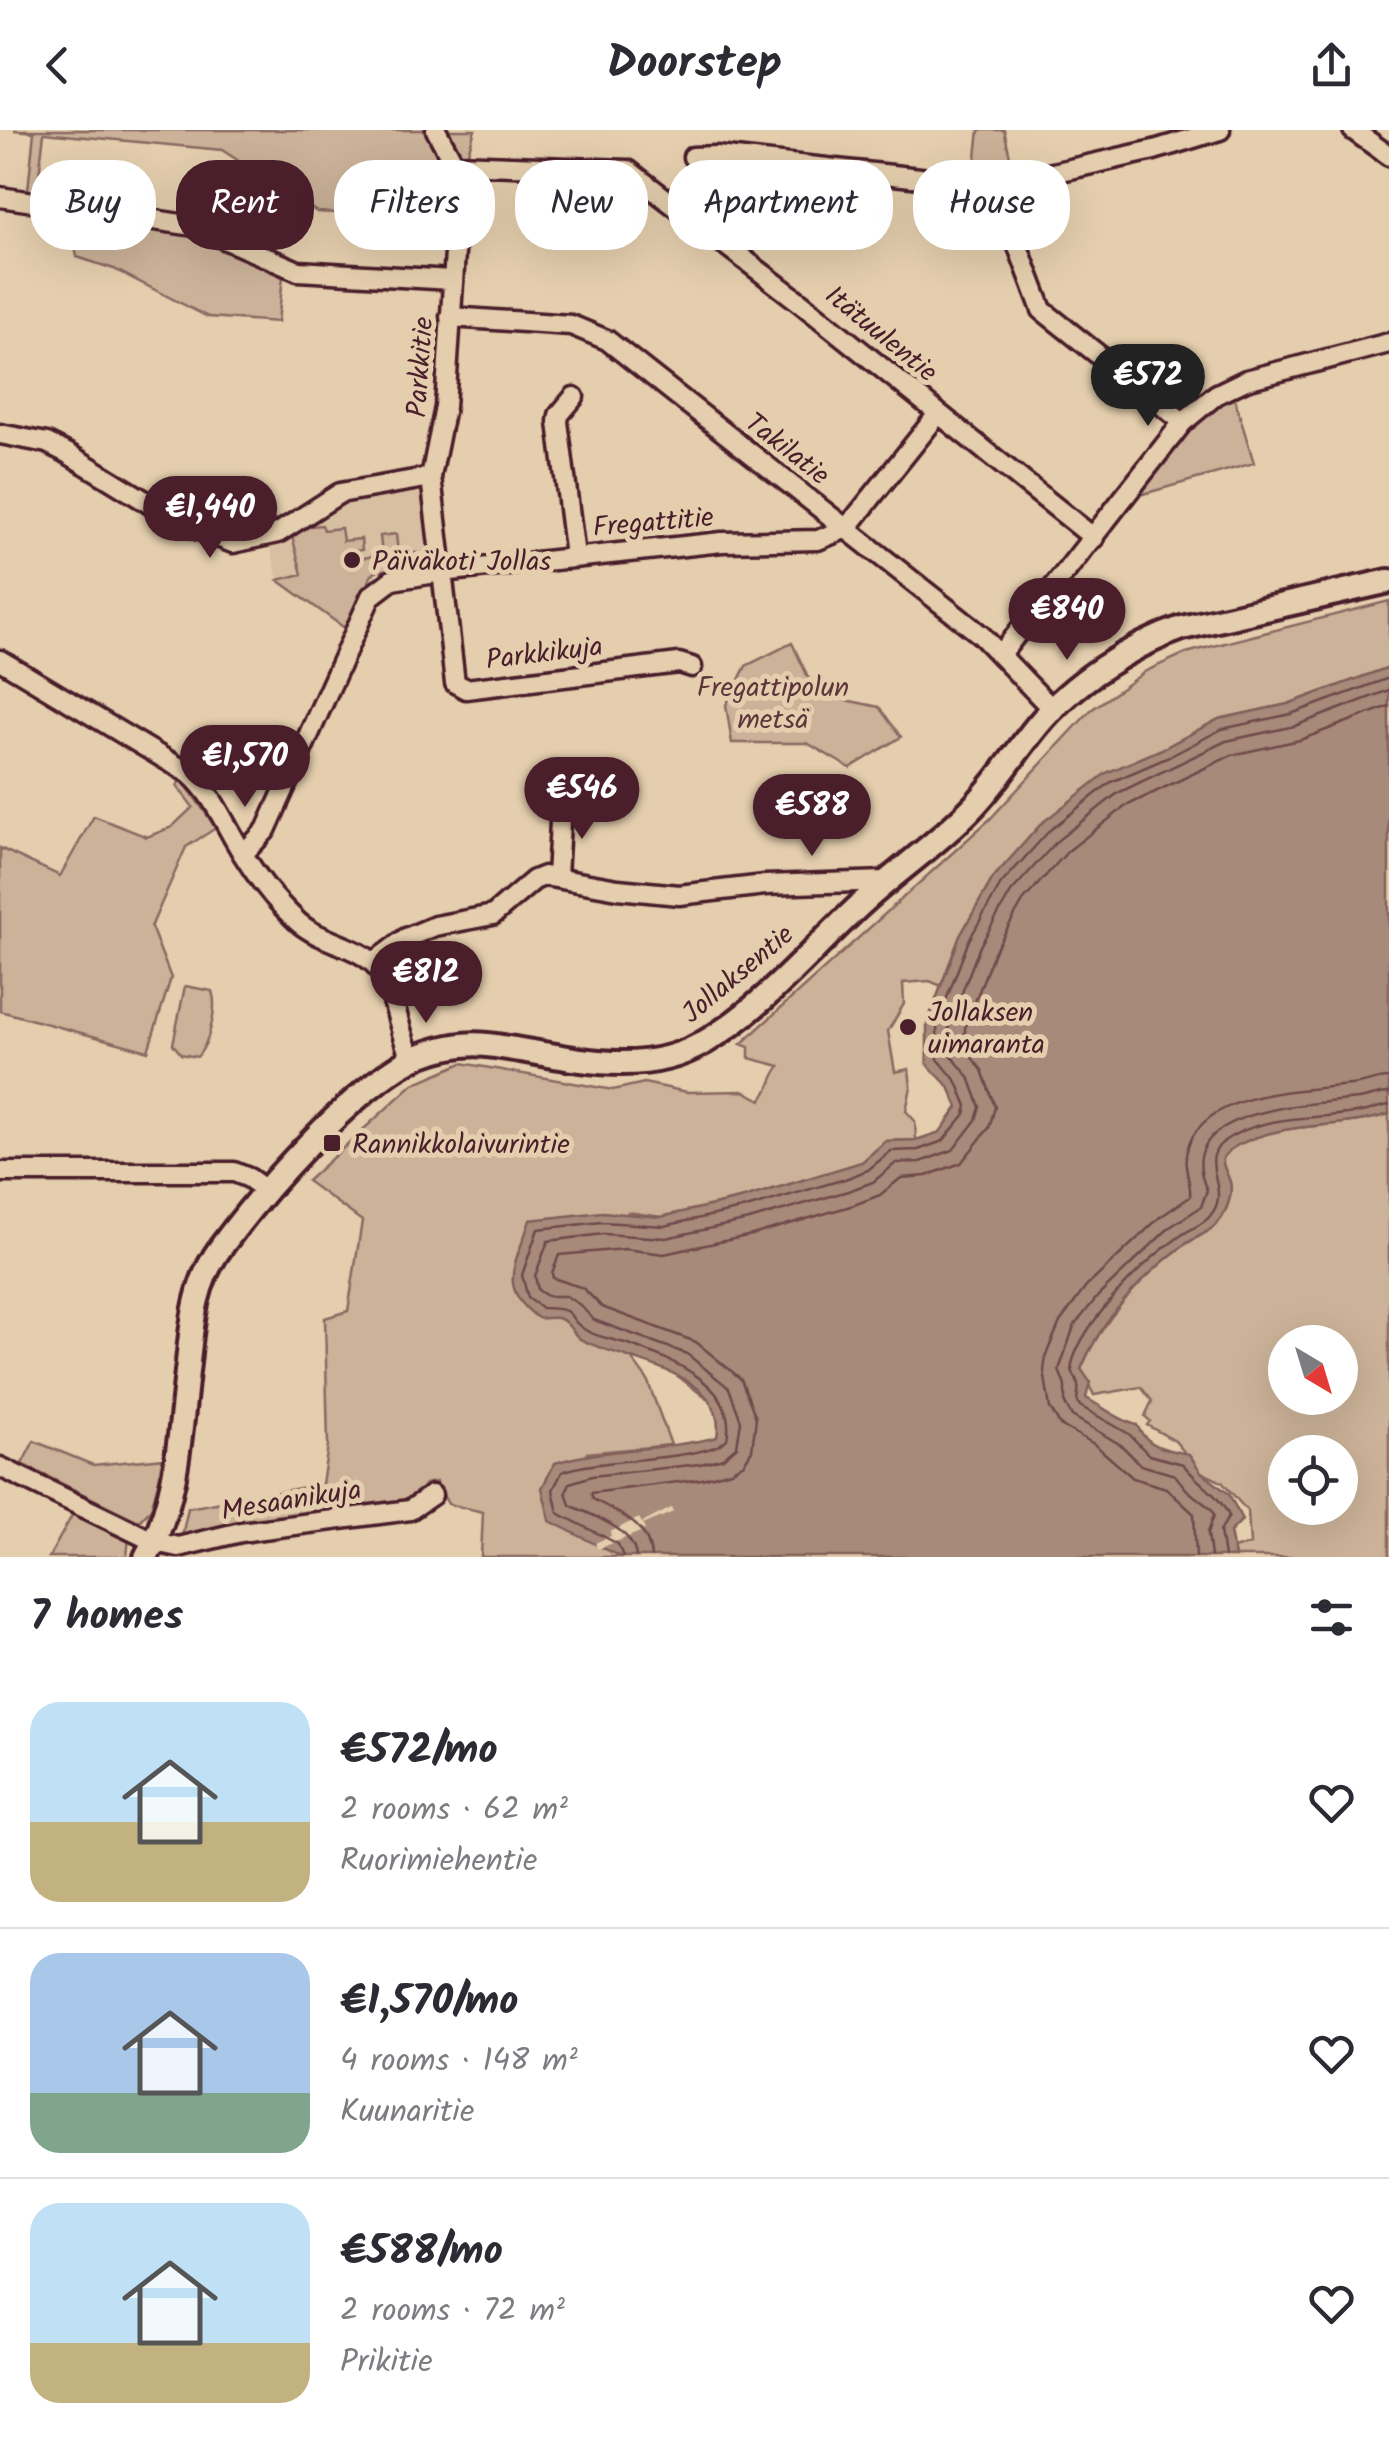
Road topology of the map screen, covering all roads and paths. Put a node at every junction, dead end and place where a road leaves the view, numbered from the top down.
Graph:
1 (436, 130) edge
2 (1220, 130) edge
3 (1353, 130) edge
4 (1389, 156) edge
5 (693, 157) dead end
6 (452, 160) edge
7 (495, 165) edge
8 (1070, 169) edge
9 (913, 177) edge
10 (0, 197) edge
11 (454, 250) edge
12 (1019, 250) edge
13 (452, 280) junction
14 (450, 317) junction
15 (1389, 343) edge
16 (574, 397) dead end
17 (938, 414) junction
18 (1183, 422) junction
19 (0, 434) edge
20 (431, 477) junction
21 (847, 528) junction
22 (1094, 538) junction
23 (574, 556) junction
24 (442, 572) junction
25 (1389, 581) edge
26 (1001, 654) junction
27 (0, 660) edge
28 (692, 667) dead end
29 (1052, 709) junction
30 (561, 804) dead end
31 (243, 854) junction
32 (557, 877) junction
33 (887, 880) junction
34 (374, 962) junction
35 (412, 1060) junction
36 (0, 1172) edge
37 (267, 1191) junction
38 (0, 1467) edge
39 (432, 1495) dead end
40 (151, 1549) edge

1 - 6 street
2 - 8 street
3 - 4 street
5 - 9 street
7 - 17 street, Itätuulentie
10 - 13 street
11 - 13 street, Parkkitie
12 - 18 street
13 - 14 street, Parkkitie
14 - 20 street, Parkkitie
14 - 21 street, Takilatie
15 - 18 street
16 - 23 street
17 - 21 street
17 - 22 street, Itätuulentie
18 - 22 street
19 - 20 street
20 - 24 street, Parkkitie
21 - 23 street, Fregattitie
21 - 26 street, Takilatie
22 - 26 street
23 - 24 street, Fregattitie
24 - 28 street, Parkkikuja
24 - 31 street, Fregattitie
25 - 29 main road, Jollaksentie
26 - 29 street, Takilatie
27 - 31 street
29 - 33 main road, Jollaksentie
30 - 32 street
31 - 34 street
32 - 33 street
32 - 34 street
33 - 35 main road, Jollaksentie
34 - 35 street
35 - 37 main road, Jollaksentie
36 - 37 street
37 - 40 main road, Jollaksentie
38 - 40 street
39 - 40 street, Mesaanikuja

